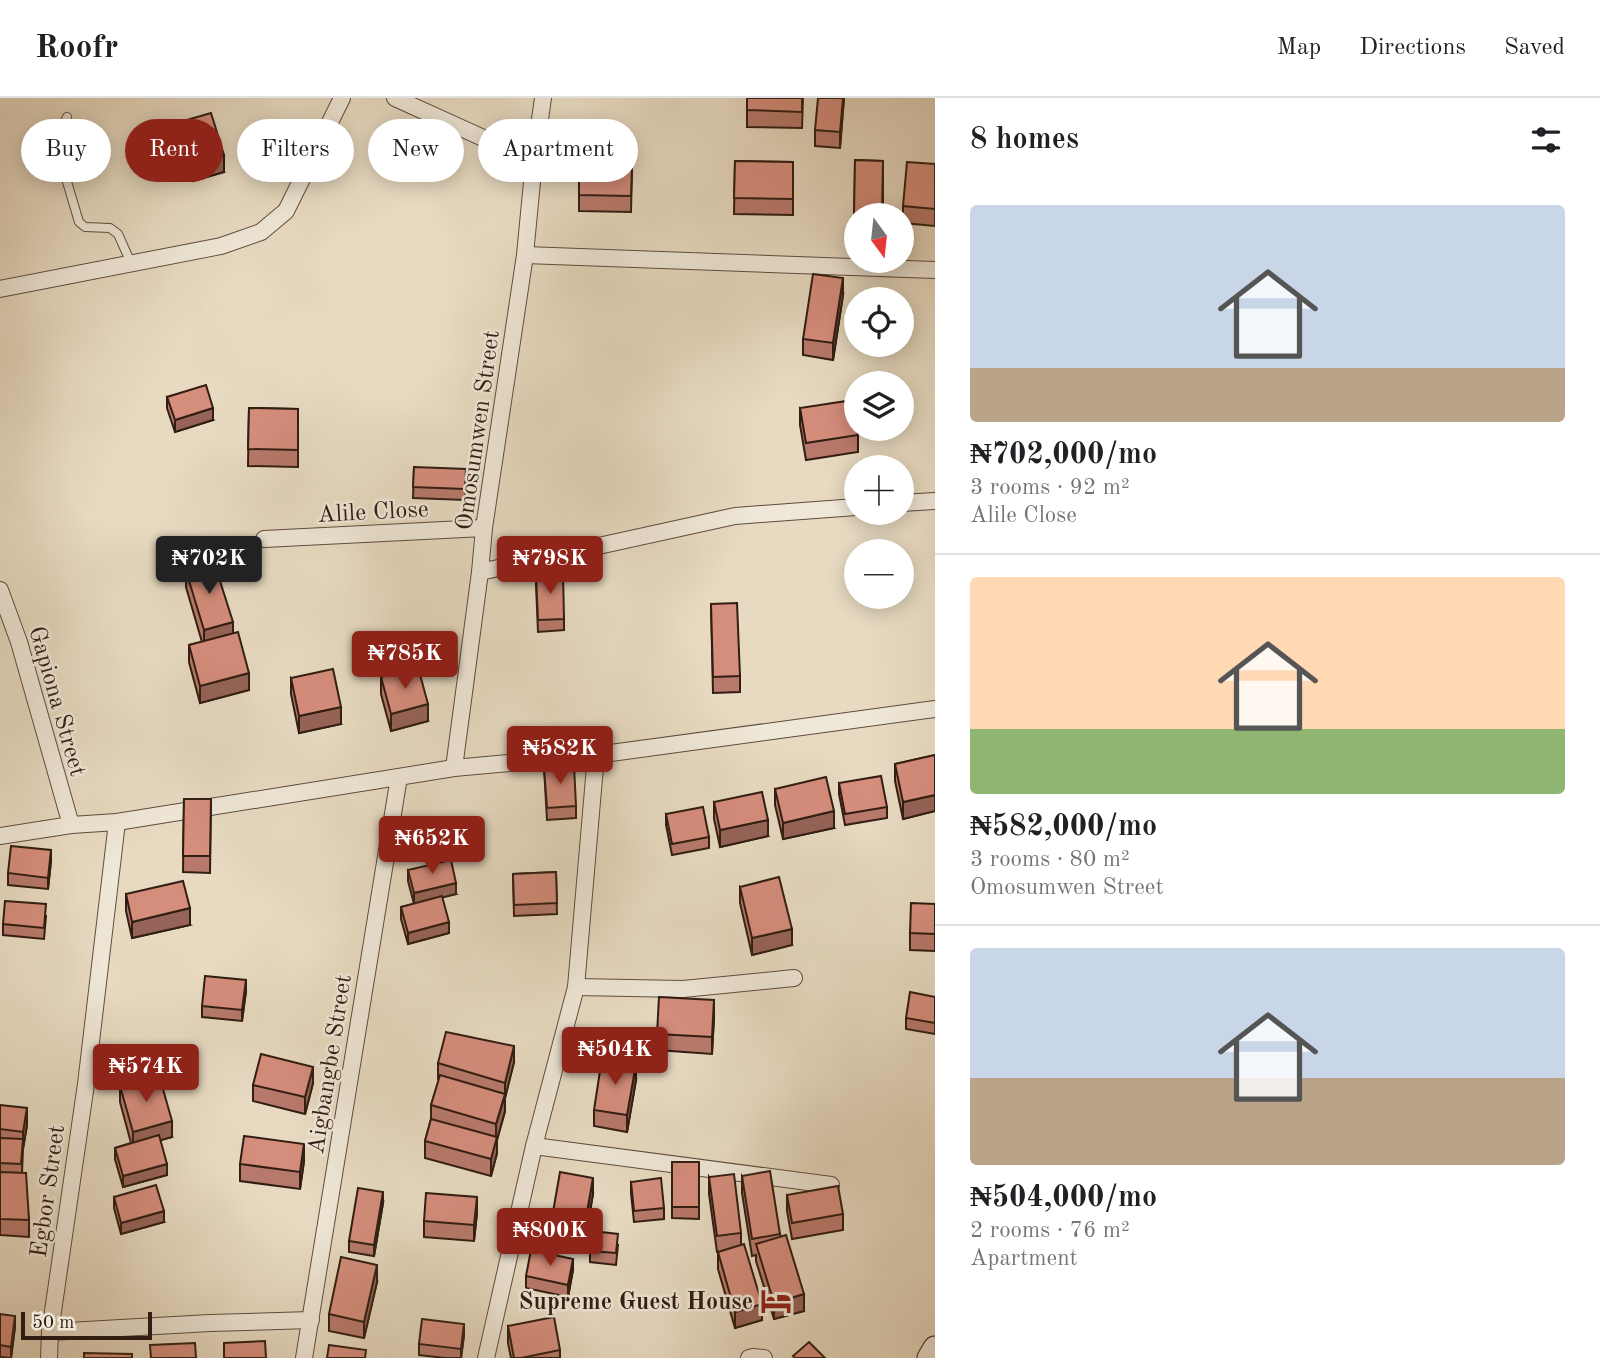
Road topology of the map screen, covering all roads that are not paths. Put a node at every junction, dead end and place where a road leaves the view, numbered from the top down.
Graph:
1 (342, 98) edge
2 (395, 98) edge
3 (543, 98) edge
4 (67, 117) dead end
5 (540, 119) edge
6 (478, 136) edge
7 (532, 182) edge
8 (525, 255) junction
9 (131, 264) junction
10 (935, 270) edge
11 (0, 289) edge
12 (935, 501) edge
13 (914, 502) edge
14 (844, 508) edge
15 (484, 528) junction
16 (264, 539) dead end
17 (480, 572) junction
18 (0, 590) edge
19 (935, 709) edge
20 (596, 755) junction
21 (454, 768) junction
22 (399, 778) junction
23 (117, 822) junction
24 (71, 825) junction
25 (0, 836) edge
26 (794, 978) dead end
27 (576, 987) junction
28 (534, 1146) junction
29 (831, 1185) edge
30 (311, 1320) junction
31 (50, 1332) junction
32 (935, 1348) edge
33 (49, 1358) edge
34 (304, 1358) edge
35 (486, 1358) edge
36 (748, 1358) edge
37 (764, 1358) edge
38 (929, 1358) edge

1 - 9 street
2 - 6 street
3 - 5 street, Omosumwen Street
4 - 9 lane
7 - 8 street, Omosumwen Street
8 - 10 street
8 - 15 street, Omosumwen Street
9 - 11 street
12 - 13 street
14 - 17 street
15 - 16 street, Alile Close
15 - 17 street, Omosumwen Street
17 - 21 street, Omosumwen Street
18 - 24 street, Gapiona Street
19 - 20 street
20 - 21 street
20 - 27 street
21 - 22 street
22 - 23 street
22 - 30 street, Aigbangbe Street
23 - 24 street
23 - 31 street, Egbor Street
24 - 25 street
26 - 27 street
27 - 28 street
28 - 29 street
28 - 35 street
30 - 31 street
30 - 34 street, Aigbangbe Street
31 - 33 street, Egbor Street
32 - 38 main road
36 - 37 street

